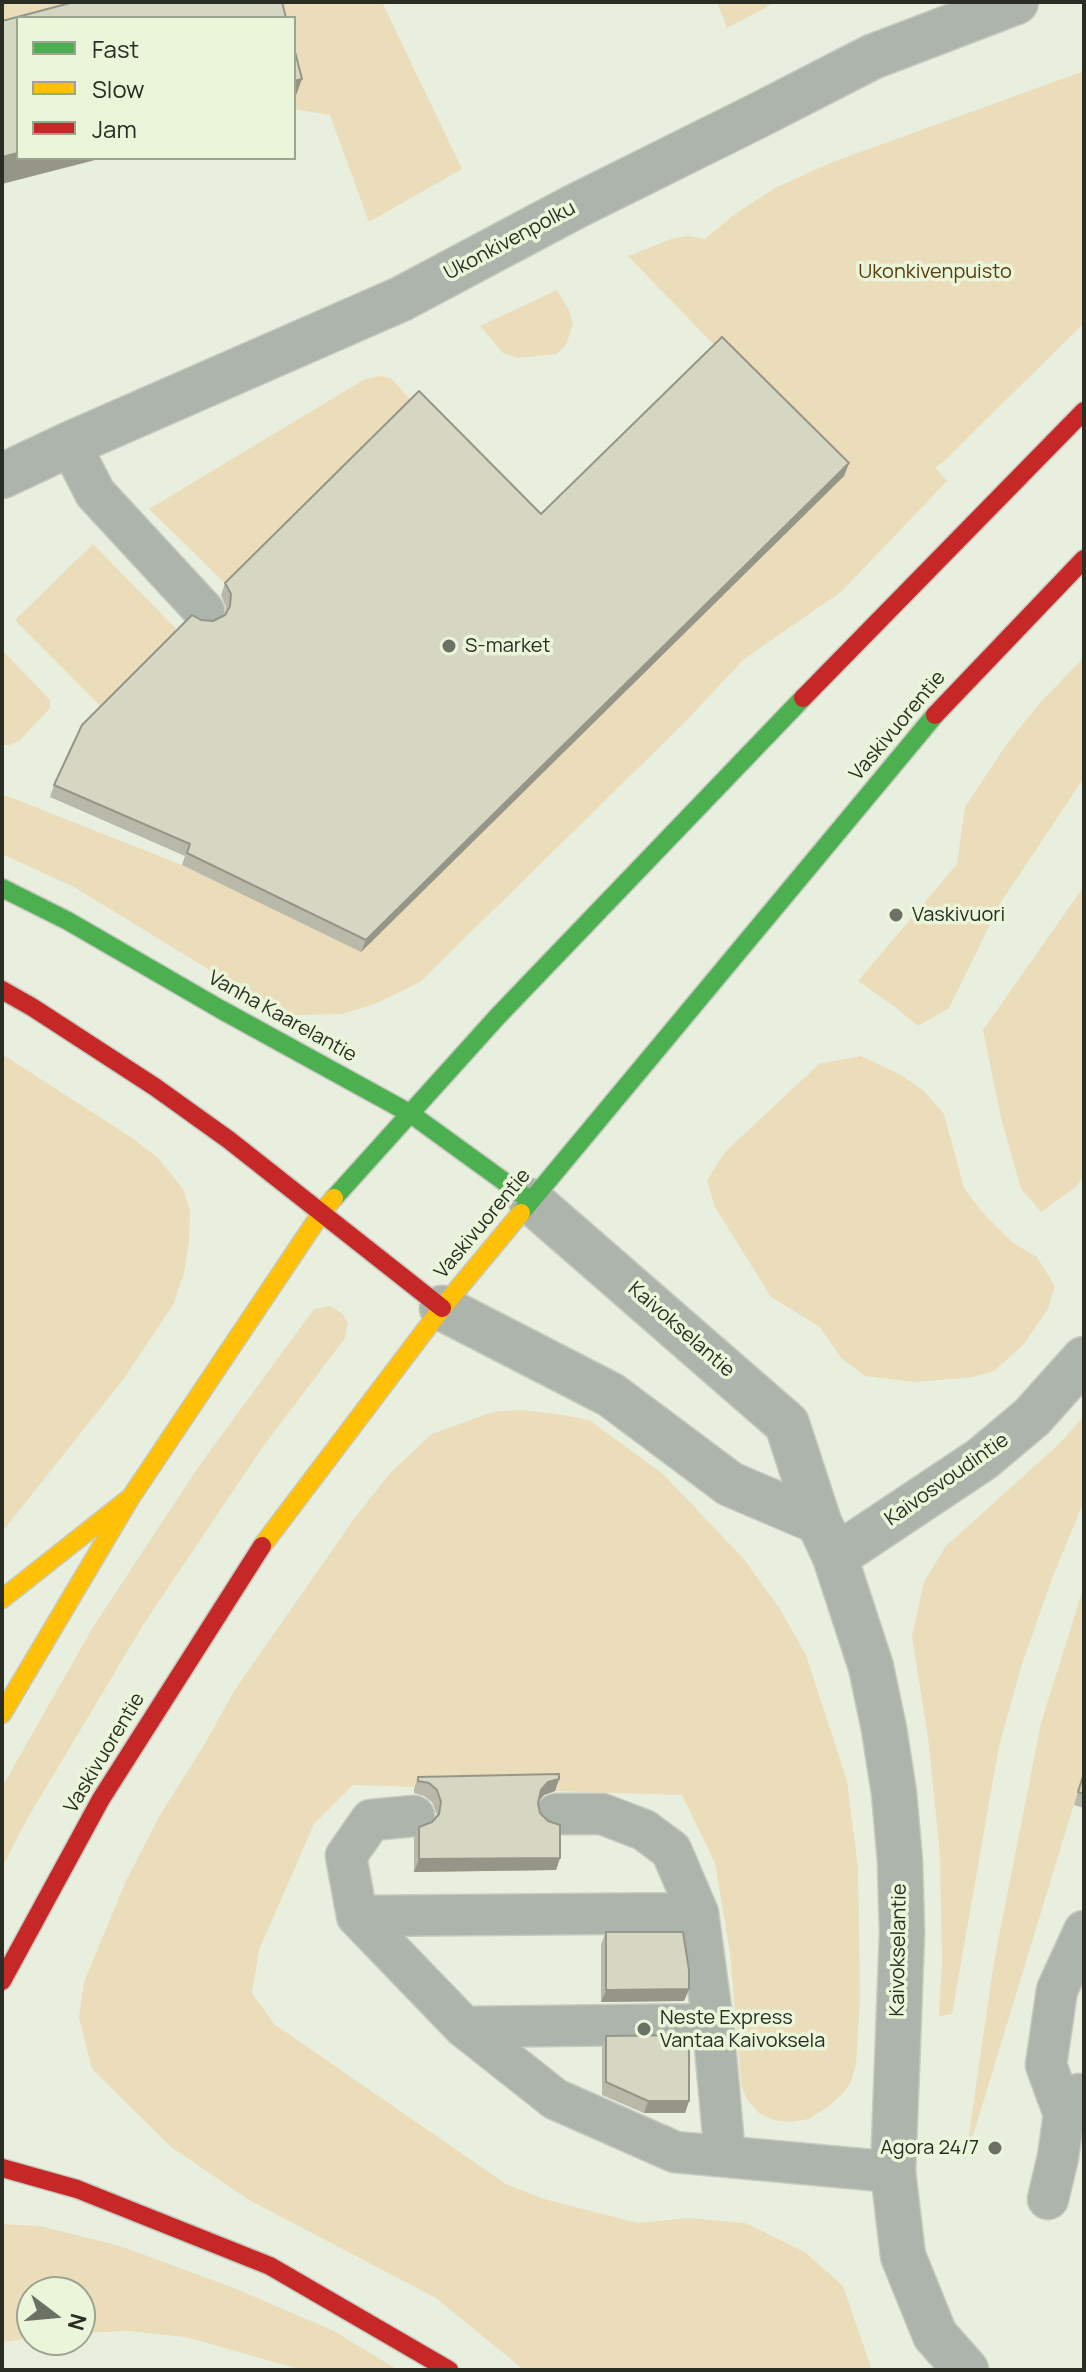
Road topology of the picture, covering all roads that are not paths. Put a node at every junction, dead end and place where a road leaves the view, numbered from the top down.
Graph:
1 (1016, 2) edge
2 (1084, 411) edge
3 (70, 444) junction
4 (2, 476) edge
5 (1084, 559) edge
6 (204, 611) dead end
7 (2, 888) edge
8 (2, 990) edge
9 (411, 1114) junction
10 (531, 1201) junction
11 (322, 1212) junction
12 (442, 1308) junction
13 (1084, 1359) edge
14 (131, 1497) junction
15 (827, 1540) junction
16 (2, 1599) edge
17 (2, 1714) edge
18 (556, 1814) dead end
19 (414, 1816) dead end
20 (698, 1913) junction
21 (357, 1916) junction
22 (1084, 1931) edge
23 (2, 1981) edge
24 (713, 2024) junction
25 (464, 2027) junction
26 (1074, 2101) edge
27 (725, 2156) junction
28 (2, 2168) edge
29 (893, 2172) junction
30 (1048, 2199) dead end
31 (449, 2370) edge
32 (966, 2370) edge

1 - 3 street, Ukonkivenpolku
2 - 9 main road
3 - 4 street, Ukonkivenpolku
3 - 6 lane
5 - 10 main road, Vaskivuorentie
7 - 9 main road, Vanha Kaarelantie
8 - 11 main road
9 - 10 main road, Vanha Kaarelantie
9 - 11 main road
10 - 12 main road, Vaskivuorentie
10 - 15 street, Kaivokselantie
11 - 12 main road
11 - 14 main road
12 - 15 street
12 - 23 main road, Vaskivuorentie
13 - 15 street, Kaivosvoudintie
14 - 16 main road
14 - 17 main road
15 - 29 street, Kaivokselantie
18 - 20 lane
19 - 21 lane
20 - 21 lane
20 - 24 lane
21 - 25 lane
22 - 26 lane
24 - 25 lane
24 - 27 lane
25 - 27 lane
26 - 30 lane
27 - 29 lane
28 - 31 main road
29 - 32 street, Kaivokselantie

